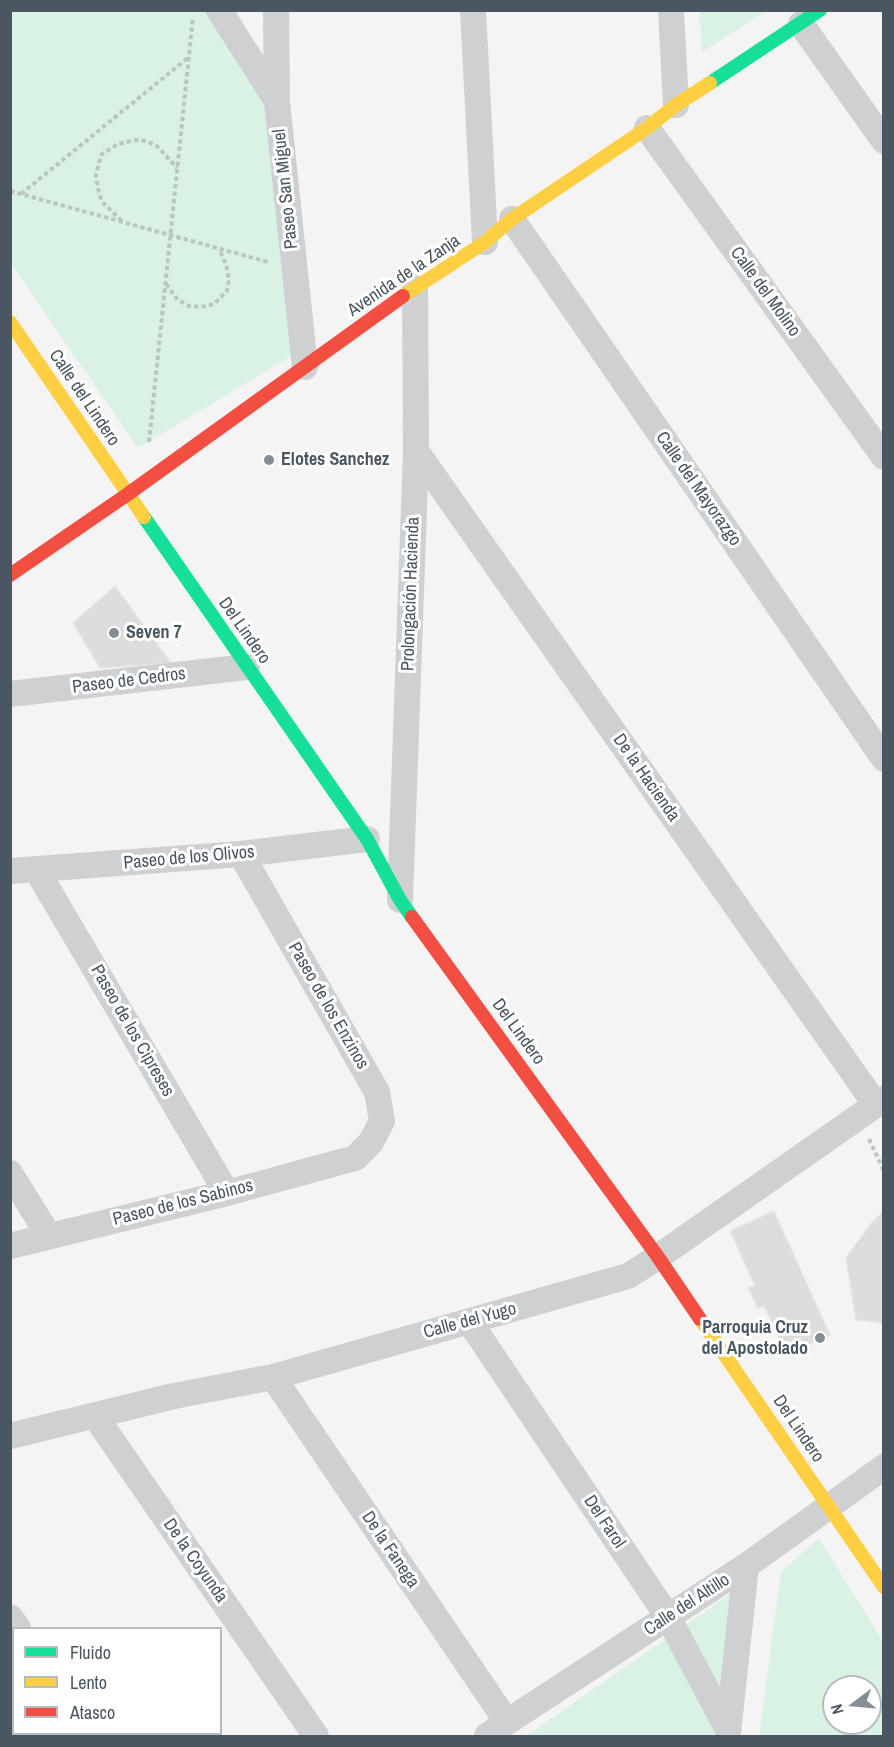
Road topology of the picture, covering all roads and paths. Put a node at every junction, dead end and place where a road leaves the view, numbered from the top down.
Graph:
1 (194, 10) edge
2 (219, 10) edge
3 (276, 10) edge
4 (473, 10) edge
5 (671, 10) edge
6 (811, 17) edge
7 (189, 57) junction
8 (278, 102) junction
9 (676, 105) junction
10 (647, 128) junction
11 (884, 141) edge
12 (177, 169) junction
13 (10, 191) edge
14 (20, 194) junction
15 (512, 219) junction
16 (123, 222) junction
17 (485, 242) junction
18 (219, 249) junction
19 (269, 262) dead end
20 (165, 284) junction
21 (415, 288) junction
22 (10, 322) edge
23 (305, 367) junction
24 (149, 442) dead end
25 (416, 451) junction
26 (884, 457) edge
27 (128, 494) junction
28 (10, 575) edge
29 (247, 668) junction
30 (10, 694) edge
31 (884, 759) edge
32 (367, 839) junction
33 (241, 854) junction
34 (36, 869) junction
35 (10, 871) edge
36 (400, 900) junction
37 (880, 1102) edge
38 (867, 1135) dead end
39 (355, 1158) joint
40 (884, 1171) edge
41 (10, 1173) edge
42 (227, 1193) junction
43 (49, 1236) junction
44 (10, 1246) edge
45 (658, 1257) junction
46 (468, 1321) junction
47 (273, 1377) junction
48 (95, 1416) junction
49 (10, 1436) edge
50 (884, 1467) edge
51 (828, 1506) junction
52 (746, 1566) junction
53 (884, 1587) edge
54 (668, 1617) junction
55 (497, 1729) edge
56 (728, 1733) edge
57 (316, 1737) edge

1 - 7 path
2 - 8 street
3 - 8 street, Paseo San Miguel
4 - 17 street
5 - 9 street
6 - 9 street, Avenida de la Zanja
6 - 11 street
7 - 12 path
7 - 14 path
8 - 23 street, Paseo San Miguel
9 - 10 street, Avenida de la Zanja
10 - 15 street, Avenida de la Zanja
10 - 26 street, Calle del Molino
12 - 16 path
12 - 20 path
13 - 14 path
14 - 16 path
15 - 17 street, Avenida de la Zanja
15 - 31 street, Calle del Mayorazgo
16 - 18 path
17 - 21 street, Avenida de la Zanja
18 - 19 path
18 - 20 path
20 - 24 path
21 - 23 street, Avenida de la Zanja
21 - 25 street, Prolongación Hacienda
22 - 27 street, Calle del Lindero
23 - 27 street, Avenida de la Zanja
25 - 36 street, Prolongación Hacienda
25 - 37 street, De la Hacienda
27 - 28 street, Avenida de la Zanja
27 - 29 street, Del Lindero
29 - 30 street, Paseo de Cedros
29 - 32 street, Del Lindero
32 - 33 street, Paseo de los Olivos
32 - 36 street, Del Lindero
33 - 34 street, Paseo de los Olivos
33 - 39 street, Paseo de los Enzinos
34 - 35 street, Paseo de los Olivos
34 - 42 street, Paseo de los Cipreses
36 - 45 street, Del Lindero
37 - 45 street, Calle del Yugo
38 - 40 path
39 - 42 street, Paseo de los Sabinos
41 - 43 street
42 - 43 street, Paseo de los Sabinos
43 - 44 street, Paseo de los Sabinos
45 - 46 street, Calle del Yugo
45 - 51 street, Del Lindero
46 - 47 street, Calle del Yugo
46 - 54 street, Del Farol
47 - 48 street, Calle del Yugo
47 - 55 street, De la Fanega
48 - 49 street, Calle del Yugo
48 - 57 street, De la Coyunda
50 - 51 street, Calle del Altillo
51 - 52 street, Calle del Altillo
51 - 53 street, Del Lindero
52 - 54 street, Calle del Altillo
52 - 56 street
54 - 55 street, Calle del Altillo
54 - 56 street, Del Farol

